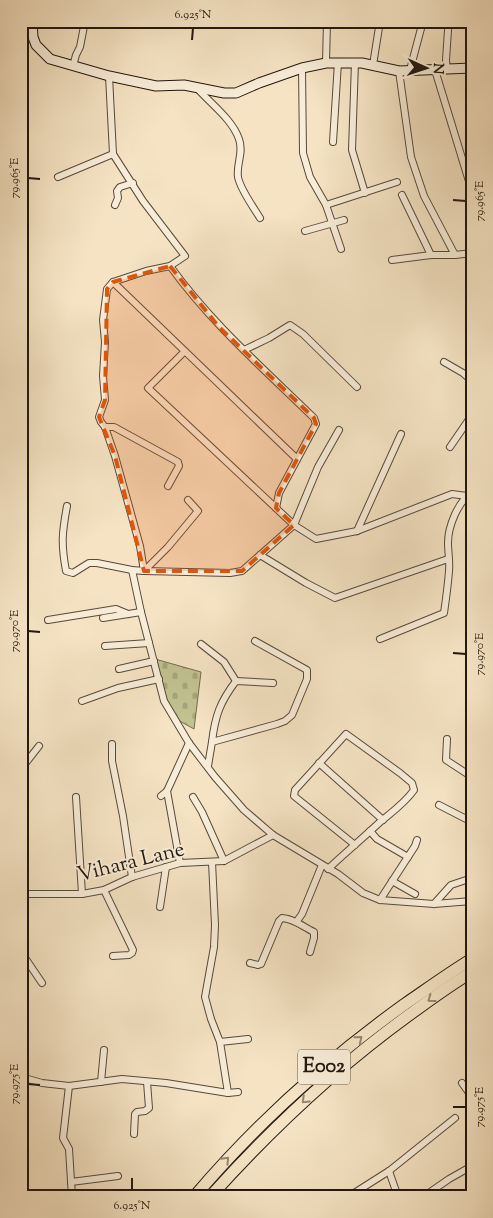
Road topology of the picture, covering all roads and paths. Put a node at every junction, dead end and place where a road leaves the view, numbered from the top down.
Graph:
1 (32, 21) edge
2 (85, 21) edge
3 (327, 21) edge
4 (380, 21) edge
5 (423, 21) edge
6 (448, 30) dead end
7 (326, 62) junction
8 (338, 62) junction
9 (355, 62) junction
10 (373, 65) junction
11 (74, 66) junction
12 (302, 68) junction
13 (472, 68) edge
14 (410, 70) junction
15 (435, 70) junction
16 (447, 70) junction
17 (399, 71) junction
18 (109, 76) junction
19 (196, 87) junction
20 (333, 142) dead end
21 (113, 154) junction
22 (58, 176) dead end
23 (397, 182) dead end
24 (133, 183) junction
25 (472, 191) edge
26 (365, 193) junction
27 (402, 195) dead end
28 (326, 205) junction
29 (115, 206) dead end
30 (260, 218) dead end
31 (344, 220) dead end
32 (332, 223) junction
33 (305, 231) dead end
34 (341, 248) dead end
35 (472, 253) edge
36 (455, 255) junction
37 (432, 256) junction
38 (392, 260) dead end
39 (170, 266) junction
40 (113, 282) junction
41 (244, 350) junction
42 (184, 352) junction
43 (444, 362) dead end
44 (472, 381) edge
45 (357, 387) dead end
46 (472, 415) edge
47 (105, 427) junction
48 (339, 430) dead end
49 (401, 434) dead end
50 (450, 447) dead end
51 (297, 459) junction
52 (168, 486) dead end
53 (469, 494) edge
54 (188, 500) dead end
55 (67, 506) dead end
56 (276, 508) junction
57 (294, 525) junction
58 (357, 532) junction
59 (260, 555) junction
60 (448, 559) junction
61 (132, 570) junction
62 (144, 571) junction
63 (141, 612) junction
64 (128, 614) junction
65 (102, 618) dead end
66 (48, 620) dead end
67 (380, 638) dead end
68 (255, 641) dead end
69 (149, 643) junction
70 (201, 644) dead end
71 (105, 646) dead end
72 (154, 661) junction
73 (119, 669) dead end
74 (158, 679) junction
75 (236, 681) junction
76 (273, 683) dead end
77 (82, 701) dead end
78 (447, 739) dead end
79 (212, 742) junction
80 (189, 743) junction
81 (112, 744) dead end
82 (39, 746) dead end
83 (320, 763) junction
84 (208, 766) junction
85 (21, 769) edge
86 (472, 776) edge
87 (167, 791) junction
88 (161, 796) dead end
89 (76, 797) dead end
90 (193, 797) dead end
91 (439, 805) dead end
92 (382, 820) junction
93 (472, 822) edge
94 (370, 831) junction
95 (272, 835) junction
96 (417, 840) dead end
97 (355, 845) junction
98 (408, 857) junction
99 (224, 860) junction
100 (212, 862) junction
101 (180, 863) junction
102 (166, 867) junction
103 (325, 867) junction
104 (132, 877) junction
105 (472, 878) edge
106 (392, 881) junction
107 (104, 890) junction
108 (21, 894) edge
109 (82, 894) junction
110 (415, 894) dead end
111 (380, 900) junction
112 (472, 901) edge
113 (434, 904) junction
114 (160, 907) dead end
115 (296, 921) junction
116 (21, 952) edge
117 (310, 952) dead end
118 (113, 956) dead end
119 (472, 959) edge
120 (250, 963) dead end
121 (472, 972) edge
122 (42, 983) dead end
123 (248, 1039) dead end
124 (220, 1042) junction
125 (104, 1050) dead end
126 (21, 1077) edge
127 (101, 1082) junction
128 (147, 1082) junction
129 (462, 1083) dead end
130 (69, 1086) junction
131 (238, 1092) dead end
132 (228, 1093) junction
133 (472, 1096) edge
134 (455, 1118) dead end
135 (134, 1134) dead end
136 (472, 1166) edge
137 (389, 1171) junction
138 (118, 1176) dead end
139 (71, 1182) junction
140 (72, 1197) edge
141 (194, 1197) edge
142 (210, 1197) edge
143 (348, 1197) edge
144 (398, 1197) edge
145 (424, 1197) edge

1 - 11 street
2 - 11 street
3 - 7 street
4 - 10 street
5 - 14 street
6 - 16 street
7 - 8 street
7 - 12 street
8 - 9 street
8 - 20 street
9 - 10 street
9 - 26 street
10 - 17 street
11 - 18 street
12 - 19 street
12 - 28 street
13 - 16 street
14 - 15 street
14 - 17 street
15 - 16 street
15 - 25 street
17 - 36 street
18 - 19 street
18 - 21 street
19 - 30 street
21 - 22 street
21 - 24 street
23 - 26 street
24 - 29 street
24 - 39 street
26 - 28 street
27 - 37 street
28 - 32 street
31 - 32 street
32 - 33 street
32 - 34 street
35 - 36 street
36 - 37 street
37 - 38 street
39 - 40 street
39 - 41 street
40 - 42 street
40 - 47 street
41 - 45 street
41 - 51 street
42 - 51 street
42 - 56 street
43 - 44 street
46 - 50 street
47 - 52 street
47 - 62 street
48 - 57 street
49 - 58 street
51 - 56 street
53 - 58 street
53 - 60 street
54 - 62 street
55 - 61 street
56 - 57 street
57 - 58 street
57 - 59 street
59 - 60 street
59 - 62 street
60 - 67 street
61 - 62 street
61 - 63 street
63 - 64 street
63 - 69 street
64 - 65 street
64 - 66 street
68 - 79 street
69 - 71 street
69 - 72 street
70 - 75 street
72 - 73 street
72 - 74 street
74 - 77 street
74 - 80 street
75 - 76 street
75 - 79 street
78 - 86 street
79 - 84 street
80 - 84 street
80 - 87 street
81 - 104 street
82 - 85 street
83 - 92 street
83 - 92 street
83 - 97 street
84 - 95 street
87 - 88 street
87 - 101 street
89 - 109 street
90 - 99 street
91 - 93 street
92 - 94 street
94 - 97 street
94 - 98 street
95 - 99 street, Vihara Lane
95 - 103 street
96 - 98 street
97 - 103 street
98 - 106 street
99 - 100 street, Vihara Lane
100 - 101 street, Vihara Lane
100 - 124 street
101 - 102 street, Vihara Lane
102 - 104 street, Vihara Lane
102 - 114 street
103 - 111 street
103 - 115 street
104 - 107 street, Vihara Lane
105 - 113 street
106 - 110 street
106 - 111 street
107 - 109 street, Vihara Lane
107 - 118 street
108 - 109 street, Vihara Lane
111 - 113 street
112 - 113 street
115 - 117 street
115 - 120 street
116 - 122 street
141 -> 119 highway, E002
121 -> 142 highway, E002
123 - 124 street
124 - 132 street
125 - 127 street
126 - 130 street
127 - 128 street
127 - 130 street
128 - 132 street
128 - 135 street
129 - 133 street
130 - 139 street
131 - 132 street
134 - 137 street
136 - 145 street
137 - 143 street
137 - 144 street
138 - 139 street
139 - 140 street

